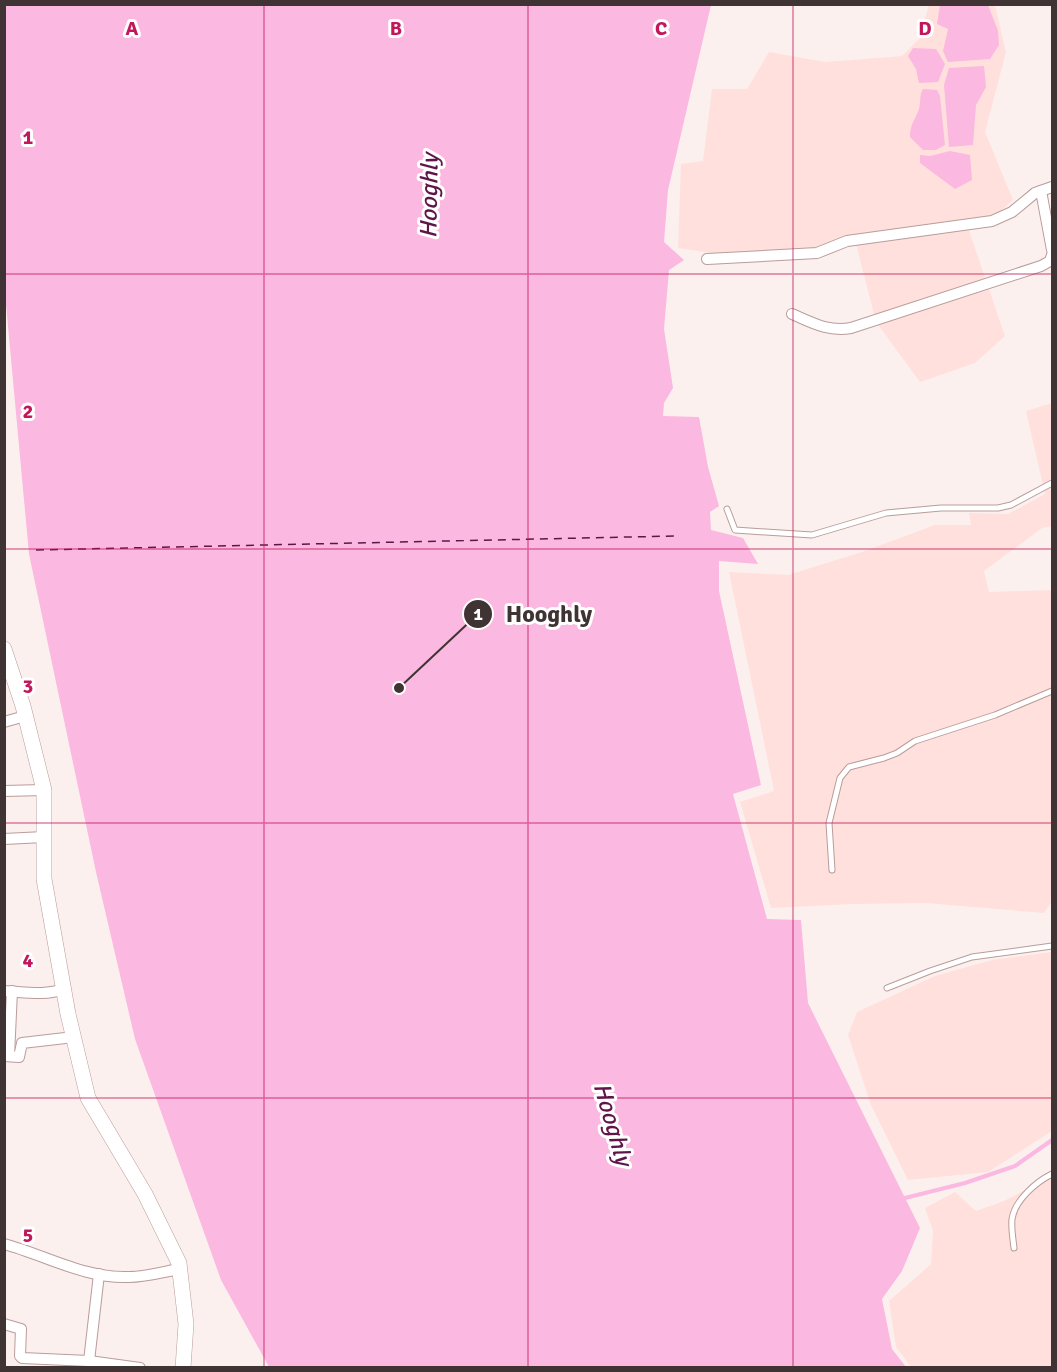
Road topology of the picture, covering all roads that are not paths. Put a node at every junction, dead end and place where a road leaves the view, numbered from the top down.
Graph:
1 (1053, 187) edge
2 (1041, 191) junction
3 (1053, 249) edge
4 (1053, 255) edge
5 (707, 259) dead end
6 (792, 314) dead end
7 (1053, 483) edge
8 (727, 509) dead end
9 (4, 649) edge
10 (1053, 691) edge
11 (25, 716) junction
12 (4, 723) edge
13 (44, 790) junction
14 (4, 791) edge
15 (44, 837) junction
16 (4, 839) edge
17 (832, 870) dead end
18 (1053, 946) edge
19 (887, 988) dead end
20 (64, 989) junction
21 (8, 991) edge
22 (74, 1037) junction
23 (7, 1056) edge
24 (1053, 1174) edge
25 (4, 1244) edge
26 (1014, 1248) dead end
27 (179, 1269) junction
28 (99, 1274) junction
29 (4, 1324) edge
30 (89, 1361) junction
31 (74, 1364) edge
32 (118, 1366) edge
33 (140, 1368) edge
34 (183, 1368) edge

1 - 2 street
2 - 3 street
2 - 5 street
4 - 6 street
7 - 8 lane
9 - 11 street
10 - 17 lane
11 - 12 street
11 - 13 street
13 - 14 street
13 - 15 street
15 - 16 street
15 - 20 street
18 - 19 lane
20 - 21 street
20 - 22 street
21 - 23 street
22 - 23 street
22 - 27 street
24 - 26 lane
25 - 28 street
27 - 28 street
27 - 34 street
28 - 30 street
29 - 31 street
30 - 31 street
30 - 32 street
32 - 33 street

